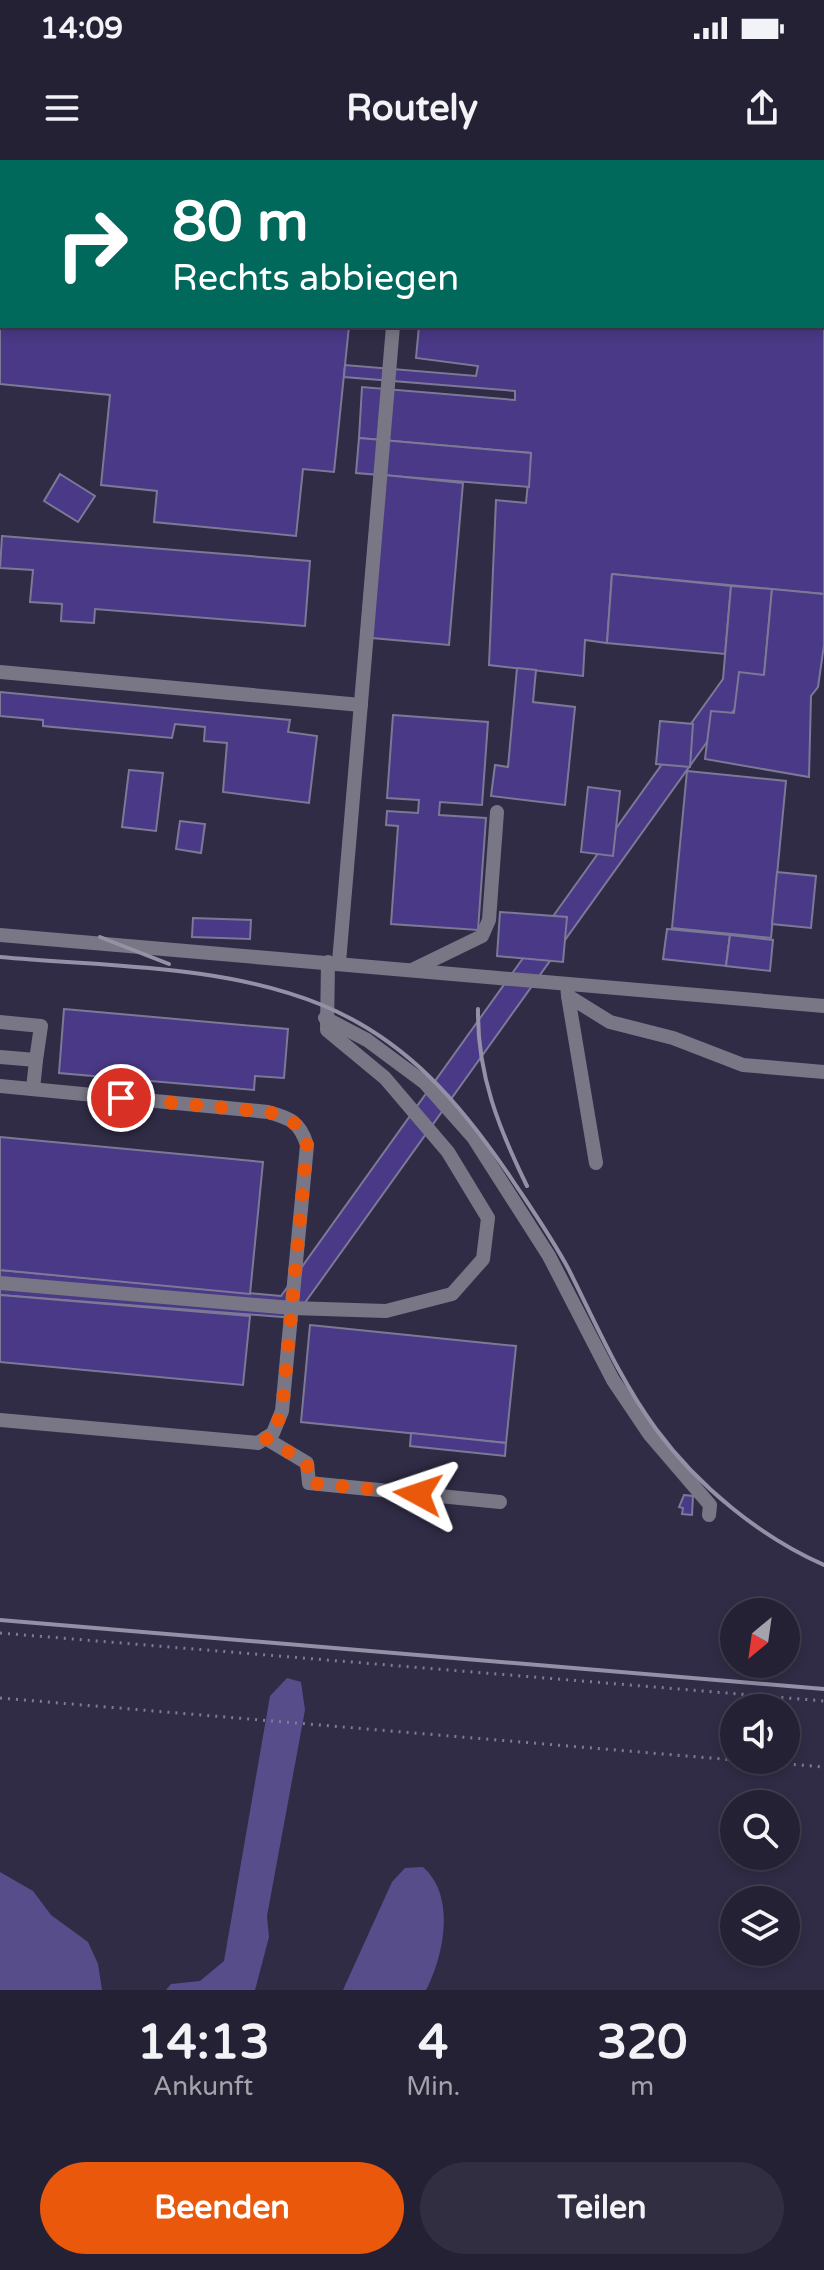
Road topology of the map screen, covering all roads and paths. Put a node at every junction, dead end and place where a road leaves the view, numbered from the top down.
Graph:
1 (393, 328) edge
2 (0, 672) edge
3 (361, 705) junction
4 (497, 812) dead end
5 (0, 935) edge
6 (334, 962) junction
7 (411, 970) junction
8 (567, 990) junction
9 (824, 1006) edge
10 (325, 1018) junction
11 (0, 1022) edge
12 (0, 1057) edge
13 (36, 1060) junction
14 (824, 1072) edge
15 (0, 1086) edge
16 (33, 1089) junction
17 (596, 1163) dead end
18 (0, 1283) edge
19 (292, 1308) junction
20 (0, 1420) edge
21 (265, 1438) junction
22 (500, 1502) dead end
23 (709, 1515) dead end
24 (0, 1633) edge
25 (0, 1698) edge
26 (824, 1701) edge
27 (720, 1759) edge
28 (800, 1765) edge
29 (824, 1767) edge

1 - 3 street
2 - 3 street
3 - 6 street
4 - 7 street
5 - 6 street
6 - 7 street
6 - 10 street
7 - 8 street
8 - 9 street
8 - 14 street
8 - 17 street
10 - 19 street
10 - 23 street
11 - 13 street
12 - 13 street
13 - 16 street
15 - 16 street
16 - 19 street
18 - 19 street
19 - 21 street
20 - 21 street
21 - 22 street
24 - 26 path
25 - 27 path
28 - 29 path

